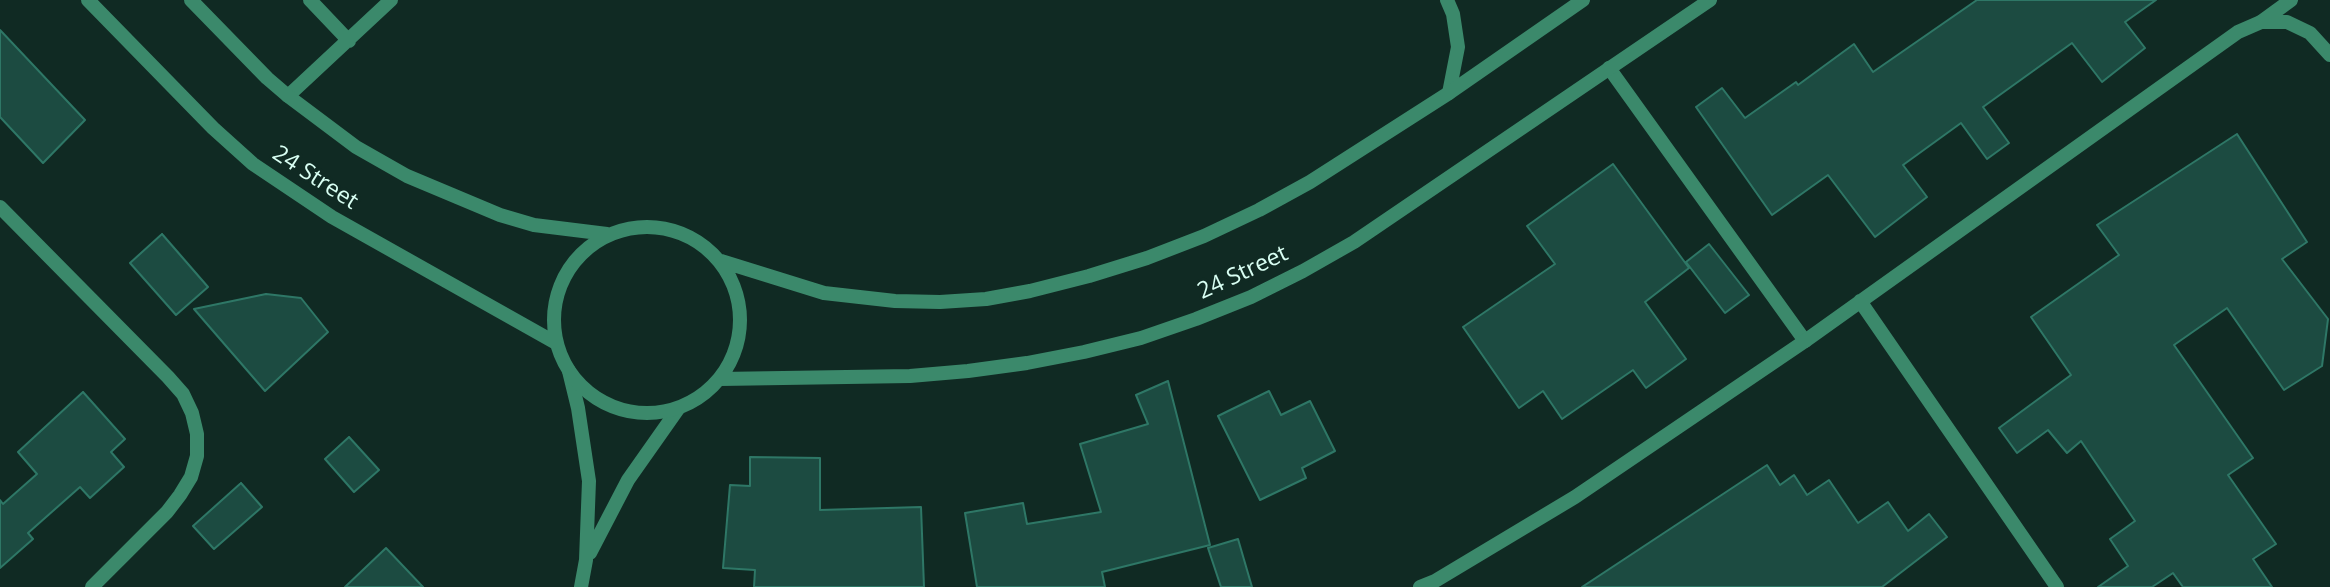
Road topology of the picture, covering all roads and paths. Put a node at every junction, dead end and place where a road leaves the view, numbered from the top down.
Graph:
1 (88, 0) edge
2 (191, 0) edge
3 (310, 0) edge
4 (391, 0) edge
5 (1447, 0) edge
6 (1583, 0) edge
7 (1710, 0) edge
8 (2291, 0) edge
9 (2261, 22) junction
10 (349, 41) junction
11 (2330, 55) edge
12 (1609, 68) junction
13 (1449, 93) junction
14 (288, 96) junction
15 (0, 207) edge
16 (607, 234) junction
17 (720, 261) junction
18 (1860, 301) junction
19 (1805, 341) junction
20 (556, 343) junction
21 (569, 372) junction
22 (720, 379) junction
23 (678, 409) junction
24 (586, 560) junction
25 (1437, 584) edge
26 (92, 587) edge
27 (581, 587) edge
28 (1420, 587) edge
29 (2057, 587) edge

1 - 20 street, 24 Street
2 - 14 street
3 - 10 street
4 - 10 street
5 - 13 street
6 - 13 street
7 - 12 street, 24 Street
8 - 9 street
9 - 11 street
9 - 18 street
10 - 14 street
12 - 19 street
12 - 22 street, 24 Street
13 - 17 street
14 - 16 street
15 - 26 street
16 - 17 street
16 - 20 street
17 - 22 street
18 - 19 street
18 - 29 street
19 - 25 street
20 - 21 street
21 - 23 street
21 - 24 street
22 - 23 street
23 - 24 street
24 - 27 street
25 - 28 street

